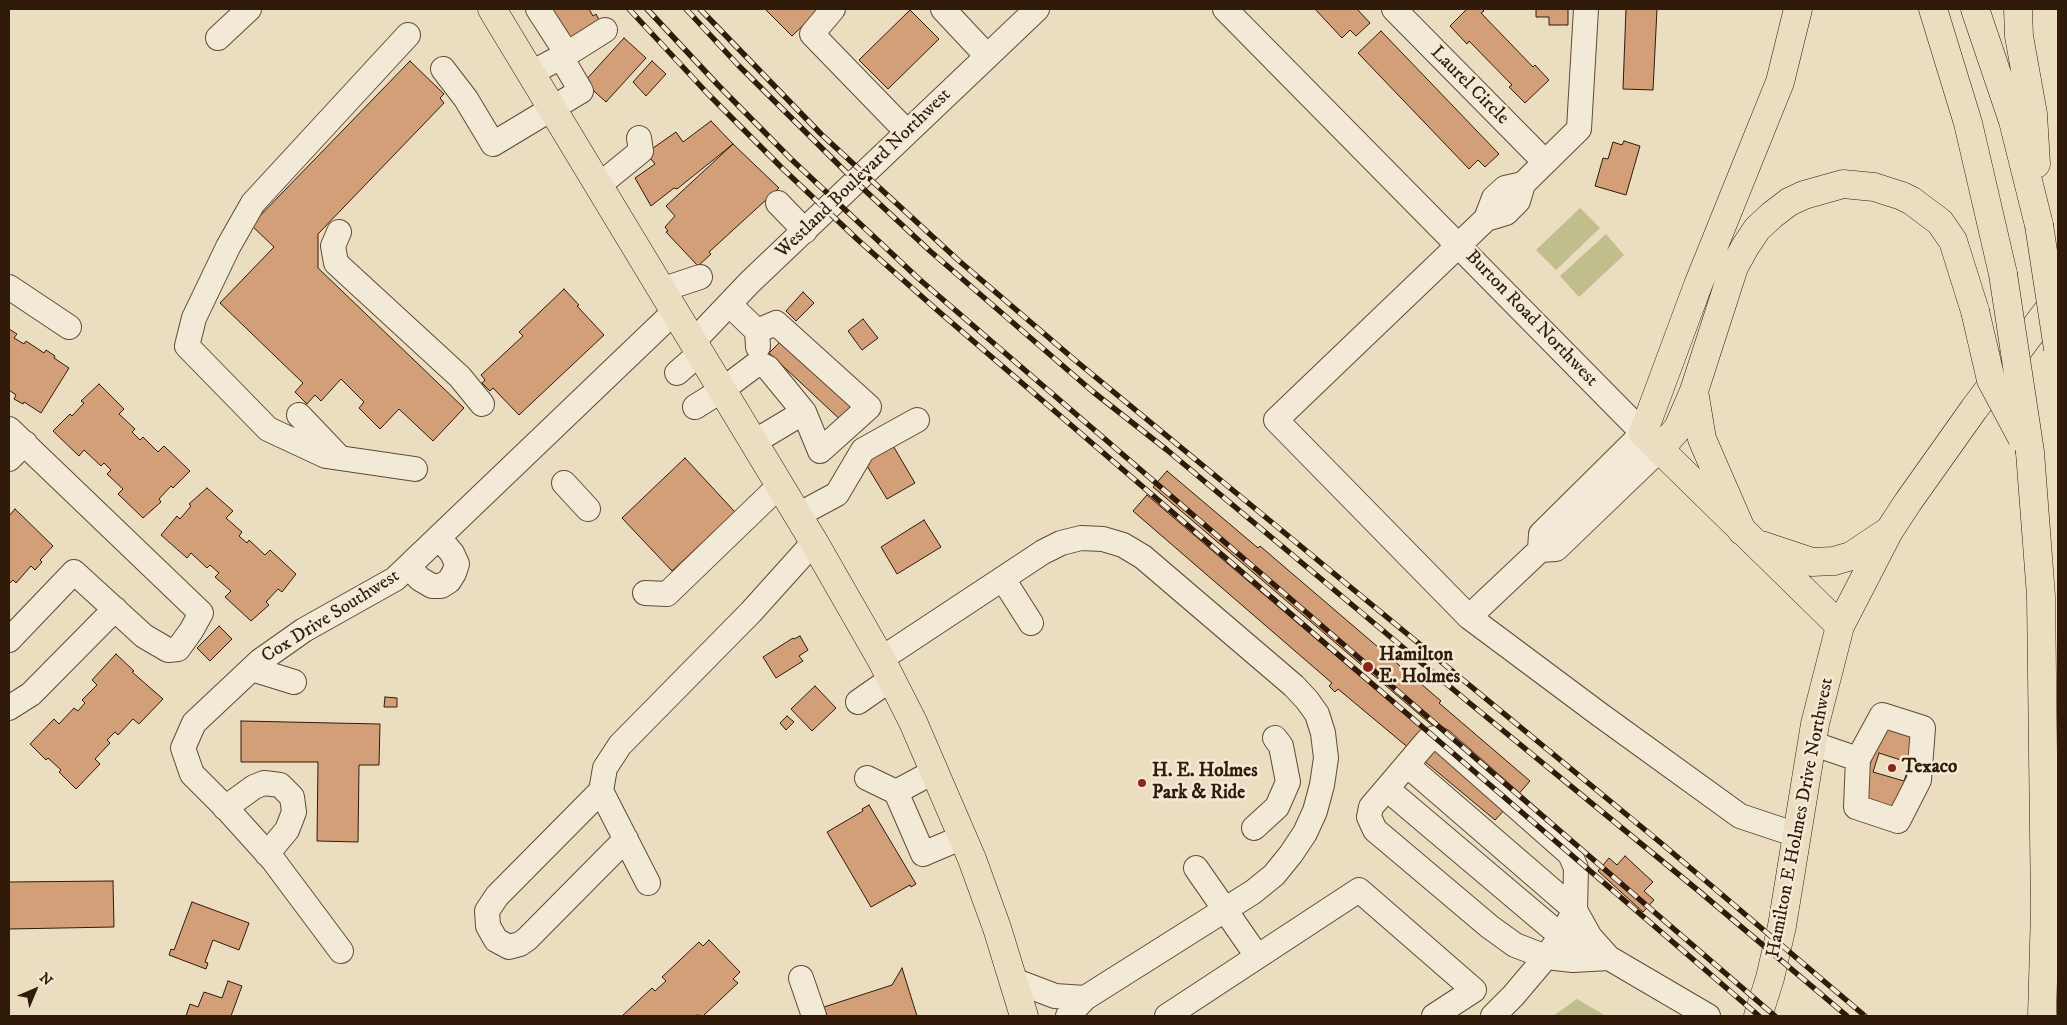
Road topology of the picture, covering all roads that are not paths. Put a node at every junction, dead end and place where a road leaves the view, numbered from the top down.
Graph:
1 (250, 9) edge
2 (492, 9) edge
3 (538, 9) edge
4 (833, 9) edge
5 (943, 9) edge
6 (1037, 9) edge
7 (1225, 9) edge
8 (1394, 9) edge
9 (1586, 9) edge
10 (1798, 9) edge
11 (1933, 9) edge
12 (1975, 9) edge
13 (2018, 9) edge
14 (605, 30) dead end
15 (408, 35) dead end
16 (218, 38) dead end
17 (564, 55) junction
18 (987, 56) junction
19 (443, 69) dead end
20 (531, 74) junction
21 (552, 108) junction
22 (907, 132) junction
23 (639, 138) dead end
24 (1545, 162) junction
25 (598, 186) junction
26 (778, 203) dead end
27 (2039, 225) junction
28 (806, 231) junction
29 (339, 232) dead end
30 (1459, 245) junction
31 (700, 277) dead end
32 (9, 287) edge
33 (2058, 296) edge
34 (668, 301) junction
35 (728, 304) junction
36 (69, 327) dead end
37 (757, 331) junction
38 (697, 348) junction
39 (2058, 348) edge
40 (758, 363) junction
41 (677, 373) dead end
42 (722, 390) junction
43 (1694, 391) junction
44 (482, 404) dead end
45 (695, 407) dead end
46 (804, 412) junction
47 (299, 415) dead end
48 (917, 420) dead end
49 (1651, 441) junction
50 (754, 442) junction
51 (14, 444) edge
52 (2030, 452) junction
53 (340, 458) junction
54 (415, 468) dead end
55 (564, 483) dead end
56 (780, 485) junction
57 (588, 509) dead end
58 (798, 515) junction
59 (1889, 531) junction
60 (1748, 537) junction
61 (439, 538) junction
62 (814, 542) junction
63 (409, 567) junction
64 (1002, 579) junction
65 (645, 593) dead end
66 (115, 609) junction
67 (1470, 617) junction
68 (1031, 623) dead end
69 (1840, 626) junction
70 (9, 640) edge
71 (252, 669) junction
72 (886, 669) junction
73 (294, 682) dead end
74 (858, 702) dead end
75 (9, 708) edge
76 (1275, 738) dead end
77 (1812, 743) junction
78 (1858, 758) dead end
79 (1407, 765) junction
80 (935, 771) junction
81 (867, 778) dead end
82 (1387, 789) junction
83 (601, 791) junction
84 (896, 792) junction
85 (225, 808) junction
86 (1254, 828) dead end
87 (1797, 835) junction
88 (963, 837) junction
89 (626, 839) junction
90 (267, 854) junction
91 (1196, 868) dead end
92 (648, 883) dead end
93 (1226, 910) junction
94 (1575, 910) junction
95 (1561, 936) junction
96 (341, 951) dead end
97 (1257, 956) junction
98 (1546, 957) junction
99 (1609, 958) junction
100 (800, 978) dead end
101 (1013, 980) junction
102 (1085, 998) junction
103 (814, 1016) edge
104 (1024, 1016) edge
105 (1068, 1016) edge
106 (1167, 1016) edge
107 (1434, 1016) edge
108 (1493, 1016) edge
109 (1708, 1016) edge
110 (1758, 1016) edge
111 (2042, 1016) edge

1 - 16 street
2 - 20 main road
3 - 17 street
4 - 22 street
5 - 18 street
6 - 18 street, Westland Boulevard Northwest
7 - 30 street, Burton Road Northwest
8 - 24 street, Laurel Circle
9 - 24 street
10 - 49 main road
11 - 52 main road, bridge
12 - 27 main road
13 - 27 main road
14 - 17 street
15 - 53 street
17 - 20 street
17 - 21 street
18 - 22 street, Westland Boulevard Northwest
19 - 21 street
20 - 21 main road
21 - 25 main road
22 - 28 street, Westland Boulevard Northwest
23 - 25 street
24 - 30 street
25 - 34 main road
26 - 28 street
27 - 39 main road, bridge
28 - 35 street, Westland Boulevard Northwest
29 - 44 street
30 - 49 street, Burton Road Northwest
30 - 67 street
31 - 34 street
32 - 36 street
33 - 59 main road, Hamilton E Holmes Drive Northwest
34 - 38 main road
34 - 61 street, Cox Drive Southwest
35 - 37 street
35 - 38 street, Westland Boulevard Northwest
37 - 40 street
37 - 46 street
38 - 41 street, Westland Boulevard Northwest
38 - 42 main road
40 - 42 street
40 - 46 street
42 - 45 street
42 - 50 main road
43 - 49 main road
43 - 52 main road, bridge
43 - 60 main road
46 - 50 street
47 - 53 street
48 - 58 street
49 - 60 main road, Burton Road Northwest
49 - 67 street
50 - 56 main road
51 - 66 street
52 - 111 main road
53 - 54 street
55 - 57 street
56 - 58 main road
56 - 65 street
58 - 62 main road
59 - 60 main road
59 - 69 main road, Hamilton E Holmes Drive Northwest
60 - 69 main road, Burton Road Northwest
61 - 63 street, Cox Drive Southwest
61 - 63 street
62 - 72 main road
62 - 83 street
63 - 71 street, Cox Drive Southwest
64 - 68 street
64 - 72 street
64 - 93 street
66 - 70 street
66 - 75 street
67 - 87 street
69 - 77 main road, Hamilton E Holmes Drive Northwest
71 - 73 street
71 - 85 street, Cox Drive Southwest
72 - 74 street
72 - 80 main road
76 - 86 street
77 - 78 street
77 - 87 main road, Hamilton E Holmes Drive Northwest
79 - 82 street
79 - 94 street
79 - 94 street
80 - 84 street
80 - 88 main road
81 - 84 street
82 - 95 street
82 - 98 street
83 - 89 street
83 - 89 street
84 - 88 street
85 - 90 street, Cox Drive Southwest
85 - 90 street
87 - 110 main road, Hamilton E Holmes Drive Northwest
88 - 101 main road
89 - 92 street
90 - 96 street, Cox Drive Southwest
91 - 93 street
93 - 97 street
93 - 102 street
94 - 95 street
94 - 99 street
95 - 98 street
95 - 99 street
97 - 106 street
97 - 107 street
98 - 99 street
98 - 108 street
99 - 109 street
100 - 103 street
101 - 102 street
101 - 104 main road
102 - 105 street

